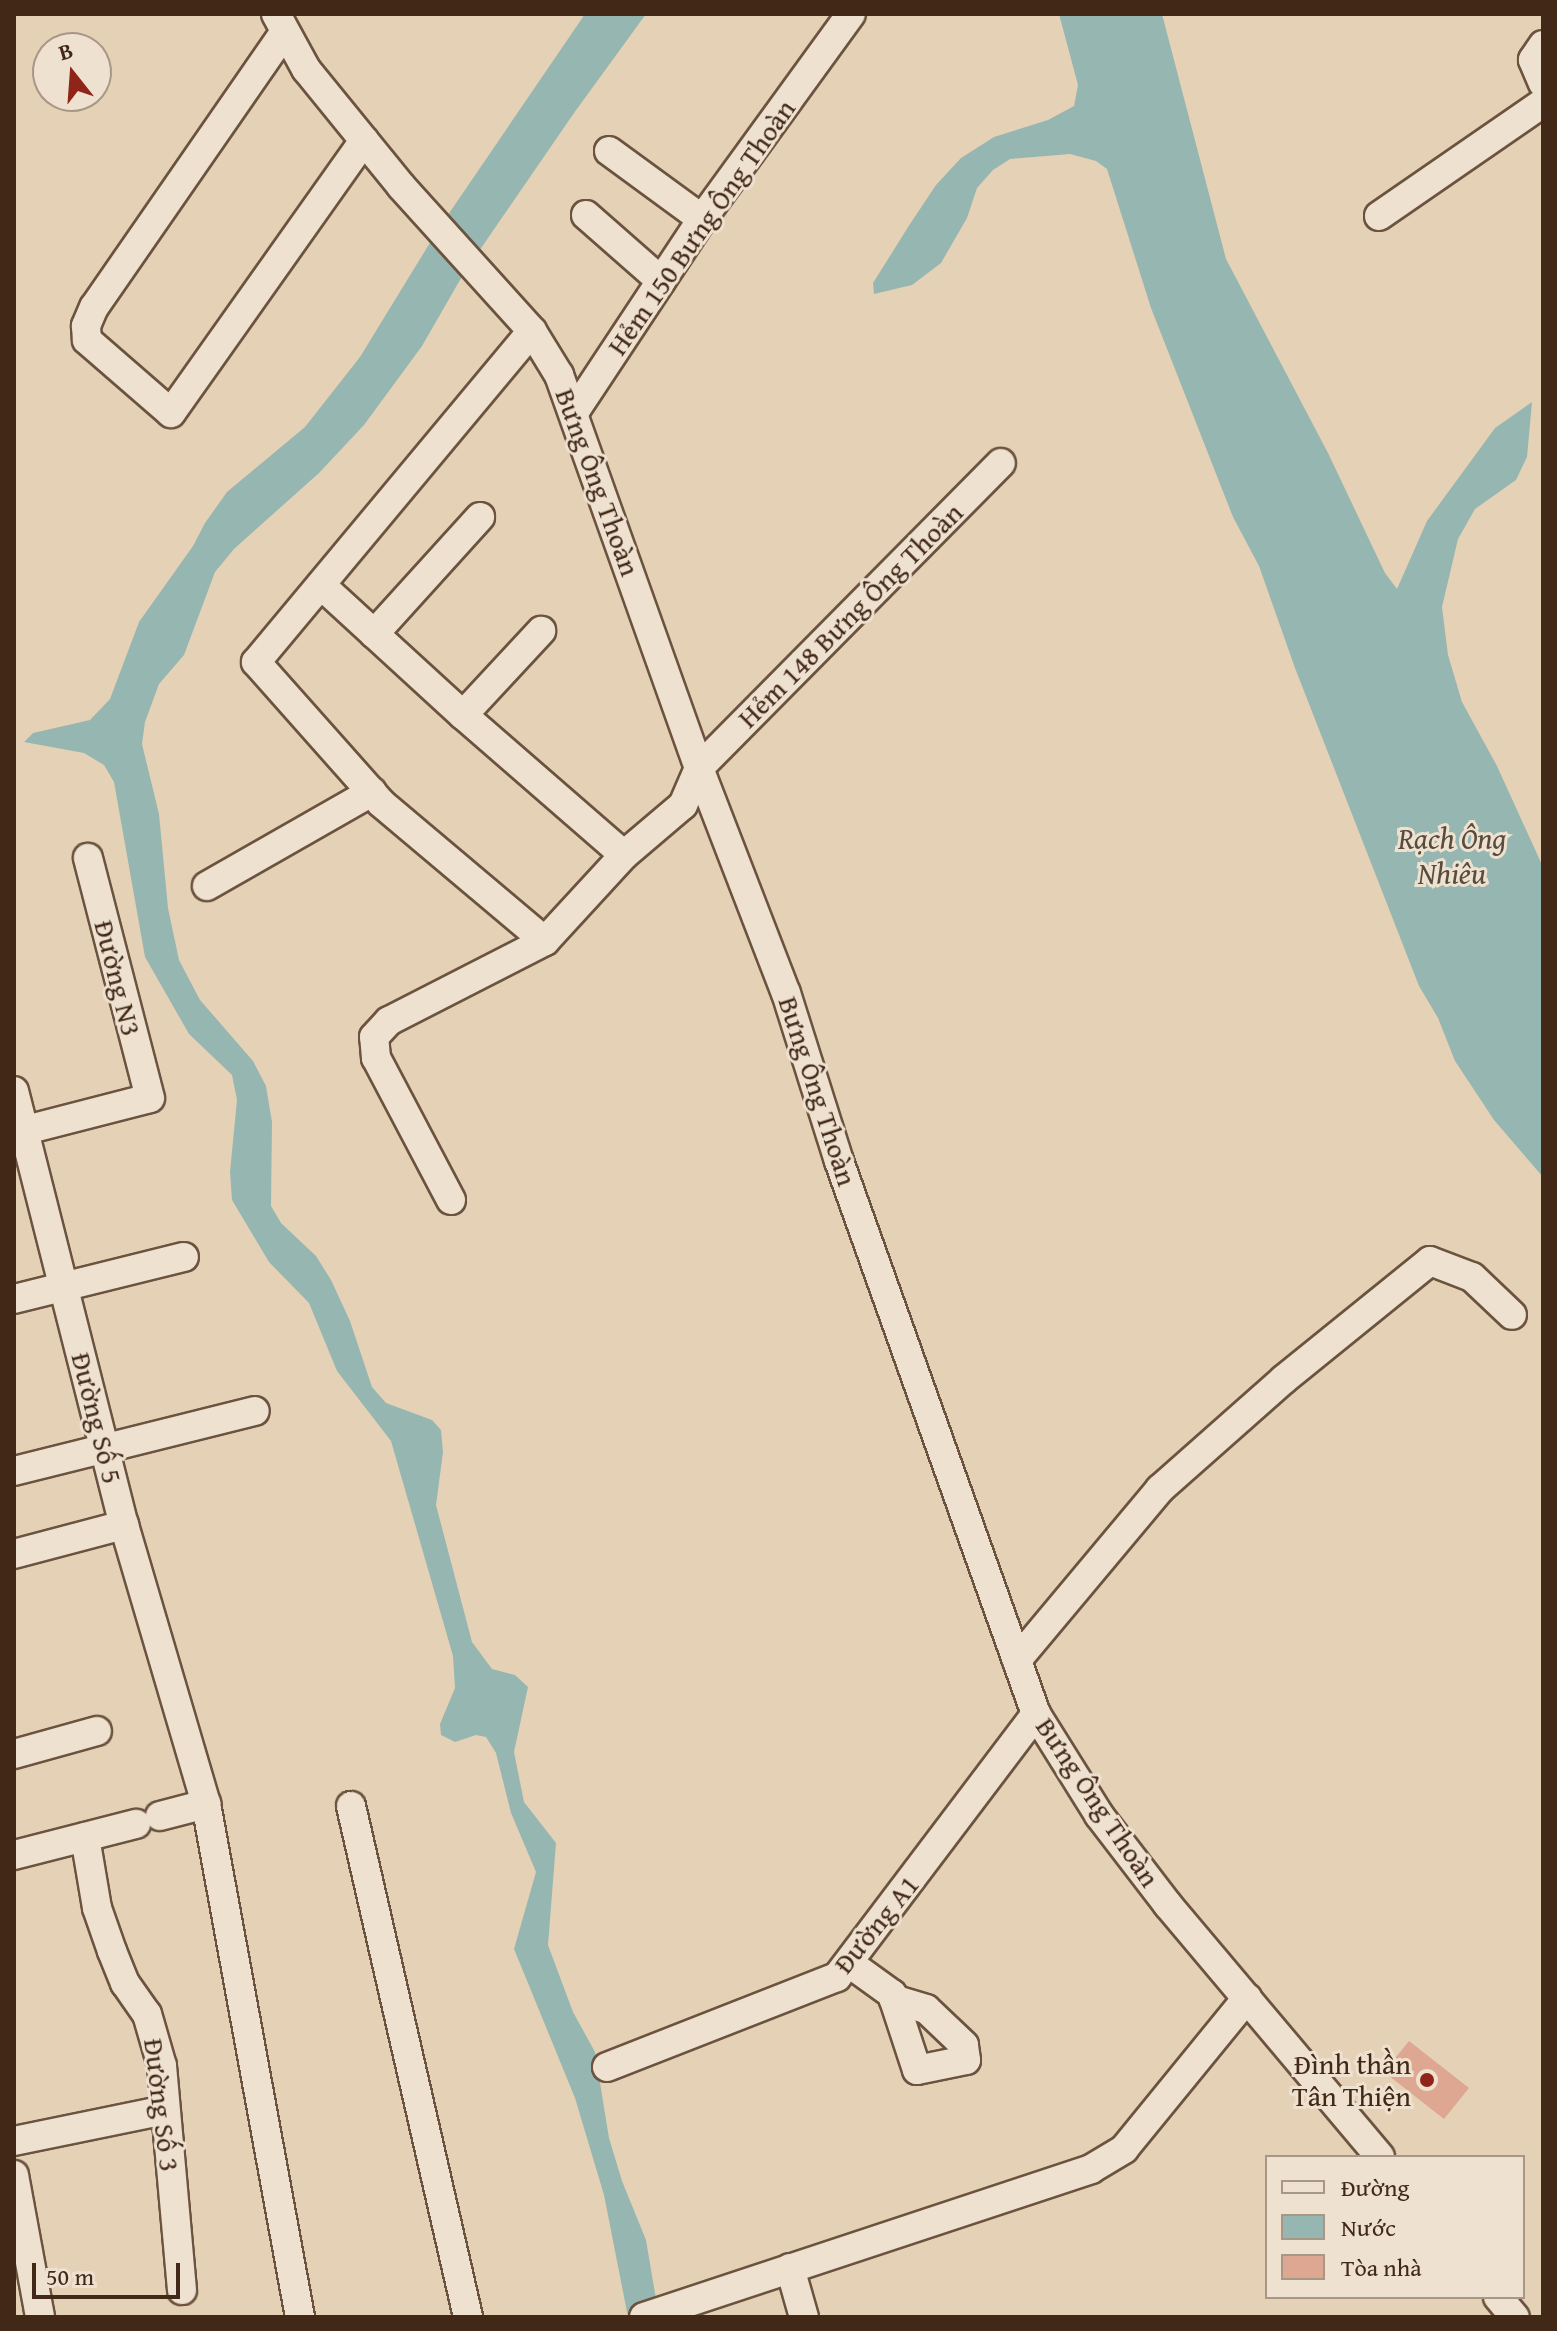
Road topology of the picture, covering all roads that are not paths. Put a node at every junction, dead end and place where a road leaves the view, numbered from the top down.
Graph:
1 (851, 14) edge
2 (280, 23) edge
3 (1543, 45) edge
4 (1543, 83) edge
5 (1543, 103) edge
6 (364, 140) junction
7 (609, 151) dead end
8 (586, 215) dead end
9 (1379, 216) dead end
10 (702, 219) junction
11 (661, 281) junction
12 (532, 331) junction
13 (575, 411) junction
14 (1001, 463) dead end
15 (480, 517) dead end
16 (321, 585) junction
17 (541, 631) dead end
18 (374, 634) junction
19 (463, 715) junction
20 (699, 768) junction
21 (372, 792) junction
22 (624, 855) junction
23 (88, 858) dead end
24 (207, 886) dead end
25 (545, 941) junction
26 (14, 1091) edge
27 (19, 1132) edge
28 (451, 1200) dead end
29 (184, 1257) dead end
30 (65, 1287) junction
31 (14, 1299) edge
32 (1512, 1315) dead end
33 (255, 1411) dead end
34 (105, 1449) junction
35 (14, 1471) edge
36 (124, 1525) junction
37 (14, 1554) edge
38 (1017, 1660) junction
39 (1036, 1714) junction
40 (97, 1731) dead end
41 (14, 1754) edge
42 (206, 1804) junction
43 (351, 1806) dead end
44 (85, 1837) junction
45 (14, 1855) edge
46 (849, 1963) junction
47 (1247, 1998) junction
48 (894, 1999) dead end
49 (607, 2067) dead end
50 (165, 2110) junction
51 (14, 2141) edge
52 (1378, 2155) edge
53 (14, 2175) edge
54 (790, 2268) junction
55 (182, 2290) dead end
56 (1500, 2299) edge
57 (40, 2317) edge
58 (300, 2317) edge
59 (468, 2317) edge
60 (644, 2317) edge
61 (804, 2317) edge
62 (1515, 2317) edge

1 - 10 street, Hẻm 150 Bưng Ông Thoàn
2 - 6 street, Bưng Ông Thoàn
2 - 6 street
3 - 4 street
5 - 9 street
6 - 12 street, Bưng Ông Thoàn
7 - 10 street
8 - 11 street
10 - 11 street, Hẻm 150 Bưng Ông Thoàn
11 - 13 street, Hẻm 150 Bưng Ông Thoàn
12 - 13 street, Bưng Ông Thoàn
12 - 16 street
13 - 20 street, Bưng Ông Thoàn
14 - 20 street, Hẻm 148 Bưng Ông Thoàn
15 - 18 street
16 - 18 street
16 - 21 street
17 - 19 street
18 - 19 street
19 - 22 street
20 - 22 street
20 - 38 street, Bưng Ông Thoàn
21 - 24 street
21 - 25 street
22 - 25 street
23 - 27 street, Đường N3
25 - 28 street
26 - 27 street, Đường Số 5
27 - 30 street, Đường Số 5
29 - 30 street
30 - 31 street
30 - 34 street, Đường Số 5
32 - 38 street
33 - 34 street
34 - 35 street
34 - 36 street, Đường Số 5
36 - 37 street
36 - 42 street, Đường Số 5
38 - 39 street, Bưng Ông Thoàn
39 - 46 street, Đường A1
39 - 47 street, Bưng Ông Thoàn
40 - 41 street
42 - 44 street
42 - 58 street, Đường Số 5
43 - 59 street
44 - 45 street
44 - 50 street, Đường Số 3
46 - 48 street
46 - 49 street, Đường A1
47 - 52 street, Bưng Ông Thoàn
47 - 54 street
50 - 51 street
50 - 55 street, Đường Số 3
53 - 57 street
54 - 60 street
54 - 61 street
56 - 62 street

